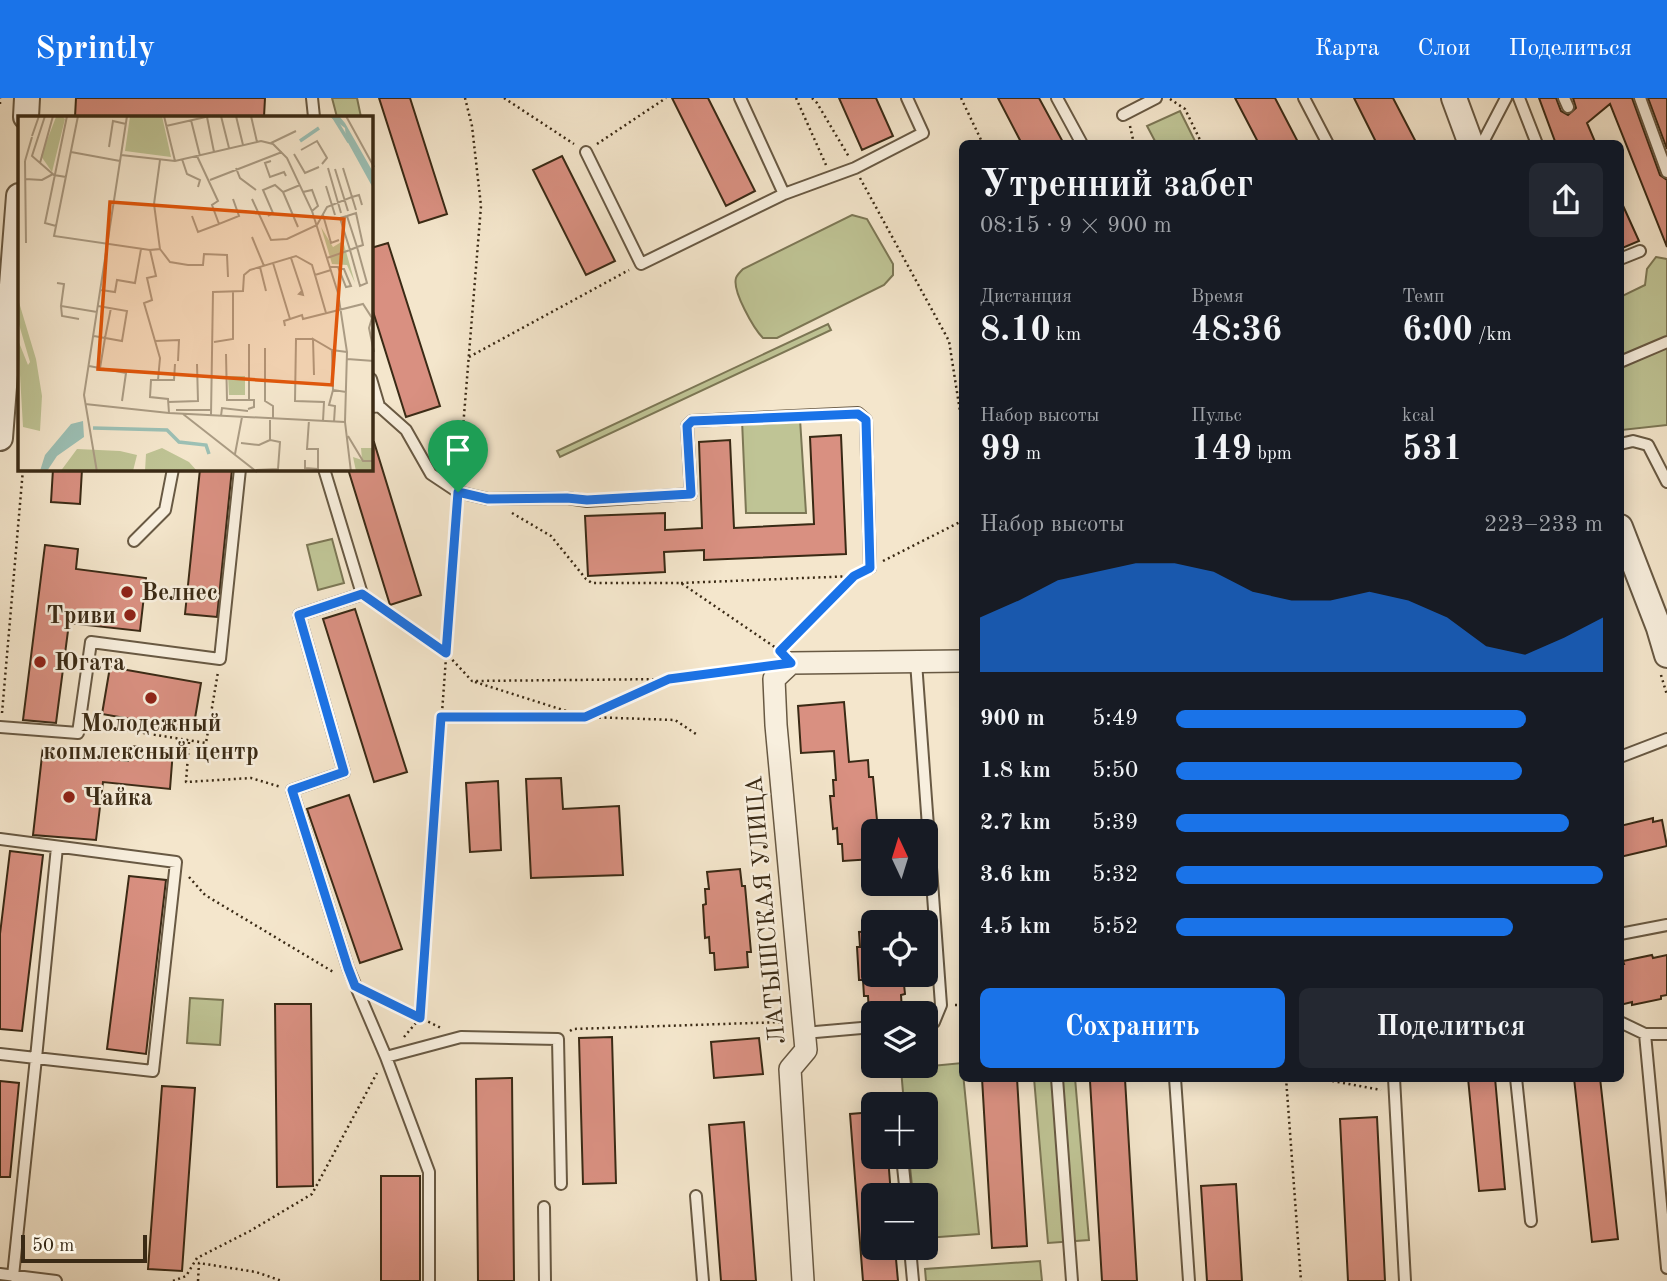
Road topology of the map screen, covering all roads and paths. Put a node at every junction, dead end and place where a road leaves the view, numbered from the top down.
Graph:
1 (0, 98) edge
2 (27, 98) edge
3 (312, 98) edge
4 (465, 98) edge
5 (504, 98) edge
6 (666, 98) edge
7 (740, 98) edge
8 (796, 98) edge
9 (812, 98) edge
10 (907, 98) edge
11 (961, 98) edge
12 (1057, 98) edge
13 (1156, 98) edge
14 (1167, 98) edge
15 (1304, 98) edge
16 (1454, 98) edge
17 (1506, 98) edge
18 (1519, 98) edge
19 (1640, 98) edge
20 (0, 104) edge
21 (1123, 115) dead end
22 (26, 116) edge
23 (314, 116) edge
24 (981, 140) edge
25 (1080, 140) edge
26 (1200, 140) edge
27 (1326, 140) edge
28 (1470, 140) edge
29 (1484, 140) edge
30 (1535, 140) edge
31 (586, 152) junction
32 (855, 168) junction
33 (1667, 172) edge
34 (832, 176) junction
35 (784, 194) junction
36 (18, 211) edge
37 (1640, 251) dead end
38 (1624, 258) edge
39 (641, 264) junction
40 (1667, 342) edge
41 (467, 358) junction
42 (1624, 360) edge
43 (5, 400) edge
44 (959, 405) edge
45 (375, 407) edge
46 (0, 438) edge
47 (1624, 443) edge
48 (1667, 457) edge
49 (1655, 458) junction
50 (23, 471) edge
51 (173, 471) edge
52 (240, 471) edge
53 (325, 471) edge
54 (1667, 482) edge
55 (458, 492) junction
56 (488, 499) junction
57 (959, 523) edge
58 (1624, 537) edge
59 (134, 541) dead end
60 (870, 568) junction
61 (854, 576) junction
62 (681, 583) junction
63 (362, 594) junction
64 (446, 653) junction
65 (1667, 655) edge
66 (786, 657) junction
67 (220, 659) junction
68 (959, 661) edge
69 (916, 662) junction
70 (669, 679) junction
71 (472, 681) junction
72 (441, 717) junction
73 (585, 717) junction
74 (79, 722) junction
75 (1, 727) edge
76 (696, 734) dead end
77 (1667, 739) edge
78 (189, 742) junction
79 (1624, 755) edge
80 (292, 790) junction
81 (0, 839) edge
82 (57, 847) junction
83 (176, 862) junction
84 (1667, 925) edge
85 (1624, 933) edge
86 (355, 986) junction
87 (938, 1012) edge
88 (420, 1018) junction
89 (1624, 1024) edge
90 (804, 1027) junction
91 (861, 1027) edge
92 (1645, 1034) junction
93 (1667, 1034) edge
94 (461, 1037) junction
95 (558, 1039) junction
96 (0, 1054) edge
97 (386, 1057) junction
98 (36, 1058) junction
99 (1057, 1082) edge
100 (1175, 1082) edge
101 (1286, 1082) edge
102 (1339, 1082) edge
103 (1394, 1082) edge
104 (1516, 1082) edge
105 (1396, 1116) junction
106 (561, 1184) dead end
107 (696, 1196) dead end
108 (544, 1207) dead end
109 (1531, 1221) dead end
110 (911, 1260) edge
111 (1667, 1268) edge
112 (0, 1274) edge
113 (13, 1276) junction
114 (56, 1281) edge
115 (173, 1281) edge
116 (198, 1281) edge
117 (282, 1281) edge
118 (429, 1281) edge
119 (545, 1281) edge
120 (703, 1281) edge
121 (803, 1281) edge
122 (913, 1281) edge
123 (1072, 1281) edge
124 (1189, 1281) edge
125 (1301, 1281) edge
126 (1405, 1281) edge

1 - 20 path
2 - 22 street
3 - 23 lane
4 - 41 path
5 - 31 path
6 - 31 path
7 - 35 lane
8 - 34 path
9 - 32 path
10 - 32 lane
11 - 24 path
12 - 25 lane
13 - 21 lane
14 - 26 path
15 - 27 lane
16 - 28 street
17 - 29 lane
18 - 30 lane
19 - 33 lane
31 - 39 lane
32 - 34 lane
32 - 44 path
34 - 35 lane
35 - 39 lane
36 - 43 street
37 - 38 lane
39 - 41 path
40 - 42 lane
41 - 55 path
43 - 46 street
45 - 55 lane
47 - 49 lane
48 - 49 lane
49 - 54 lane
50 - 75 path
51 - 59 lane
52 - 67 lane
53 - 63 lane
55 - 56 lane
55 - 64 path
56 - 60 lane
56 - 62 path
57 - 60 path
58 - 65 street
60 - 61 path
61 - 62 path
61 - 66 path
62 - 66 path
63 - 64 path
63 - 80 lane
64 - 71 path
64 - 72 path
66 - 69 street
66 - 70 path
66 - 90 street, ЛАТЫШСКАЯ УЛИЦА
67 - 74 lane
67 - 78 path
68 - 69 street
69 - 87 lane
70 - 71 path
70 - 73 path
71 - 73 path
72 - 73 path
72 - 88 path
73 - 76 path
74 - 75 lane
74 - 78 path
77 - 79 lane
78 - 80 path
80 - 86 lane
81 - 82 lane
82 - 83 lane
82 - 98 lane
83 - 86 path
83 - 98 lane
84 - 85 lane
86 - 88 path
86 - 97 lane
88 - 94 path
88 - 97 path
89 - 92 lane
90 - 91 lane
90 - 95 path
90 - 121 street, ЛАТЫШСКАЯ УЛИЦА
92 - 93 lane
92 - 111 lane
94 - 95 lane
94 - 97 lane
95 - 106 lane
96 - 98 lane
97 - 115 path
97 - 118 lane
98 - 113 lane
99 - 123 lane
100 - 124 lane
101 - 125 path
102 - 105 path
103 - 105 lane
104 - 109 lane
105 - 126 lane
107 - 120 lane
108 - 119 lane
110 - 122 lane
112 - 113 lane
113 - 114 lane
116 - 117 path

